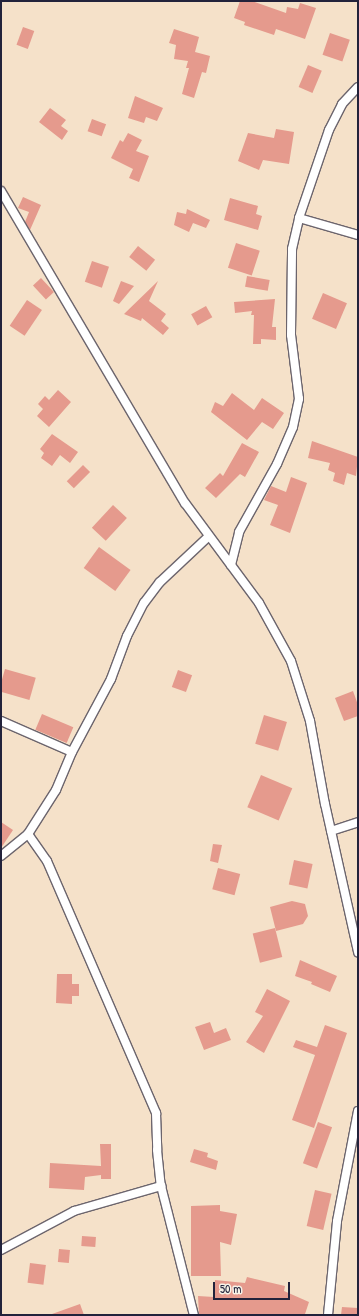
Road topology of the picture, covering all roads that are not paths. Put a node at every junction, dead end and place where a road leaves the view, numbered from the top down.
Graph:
1 (358, 87) edge
2 (1, 191) edge
3 (299, 218) junction
4 (358, 235) edge
5 (208, 537) junction
6 (231, 565) junction
7 (1, 721) edge
8 (72, 752) junction
9 (358, 822) edge
10 (331, 831) junction
11 (28, 834) junction
12 (1, 856) edge
13 (358, 952) edge
14 (358, 1111) edge
15 (161, 1186) junction
16 (1, 1250) edge
17 (194, 1315) edge
18 (328, 1315) edge

1 - 3 street
2 - 5 street
3 - 4 street
3 - 6 street
5 - 6 street
5 - 8 street
6 - 10 street
7 - 8 street
8 - 11 street
9 - 10 street
10 - 13 street
11 - 12 street
11 - 15 street
14 - 18 street
15 - 16 street
15 - 17 street

